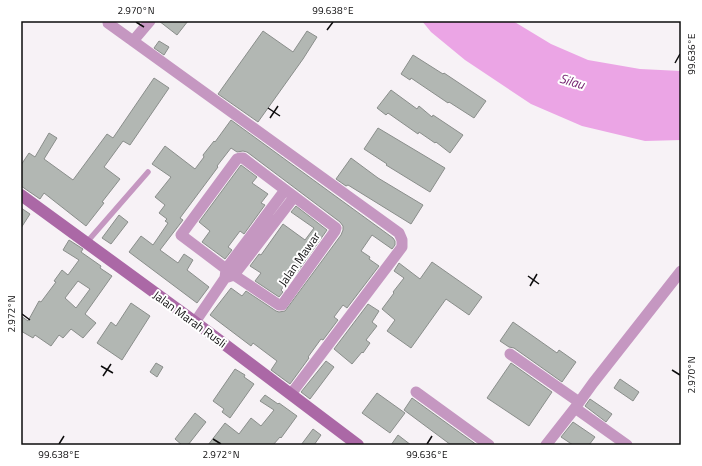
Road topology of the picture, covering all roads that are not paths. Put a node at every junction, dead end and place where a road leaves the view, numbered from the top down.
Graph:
1 (108, 21) edge
2 (150, 21) edge
3 (133, 41) junction
4 (148, 172) dead end
5 (285, 190) junction
6 (21, 195) edge
7 (294, 197) junction
8 (87, 242) junction
9 (681, 271) edge
10 (228, 274) junction
11 (195, 322) junction
12 (510, 354) dead end
13 (416, 392) dead end
14 (291, 394) junction
15 (577, 405) junction
16 (358, 445) edge
17 (489, 445) edge
18 (546, 445) edge
19 (628, 445) edge

1 - 3 street
2 - 3 street
3 - 14 street
4 - 8 lane
5 - 7 street
5 - 10 street
5 - 10 street
6 - 8 main road, Jalan Marah Rusli
7 - 10 street
7 - 10 street, Jalan Mawar
8 - 11 main road, Jalan Marah Rusli
9 - 15 street
10 - 11 street
11 - 14 main road, Jalan Marah Rusli
12 - 15 street
13 - 17 street
14 - 16 main road, Jalan Marah Rusli
15 - 18 street
15 - 19 street

